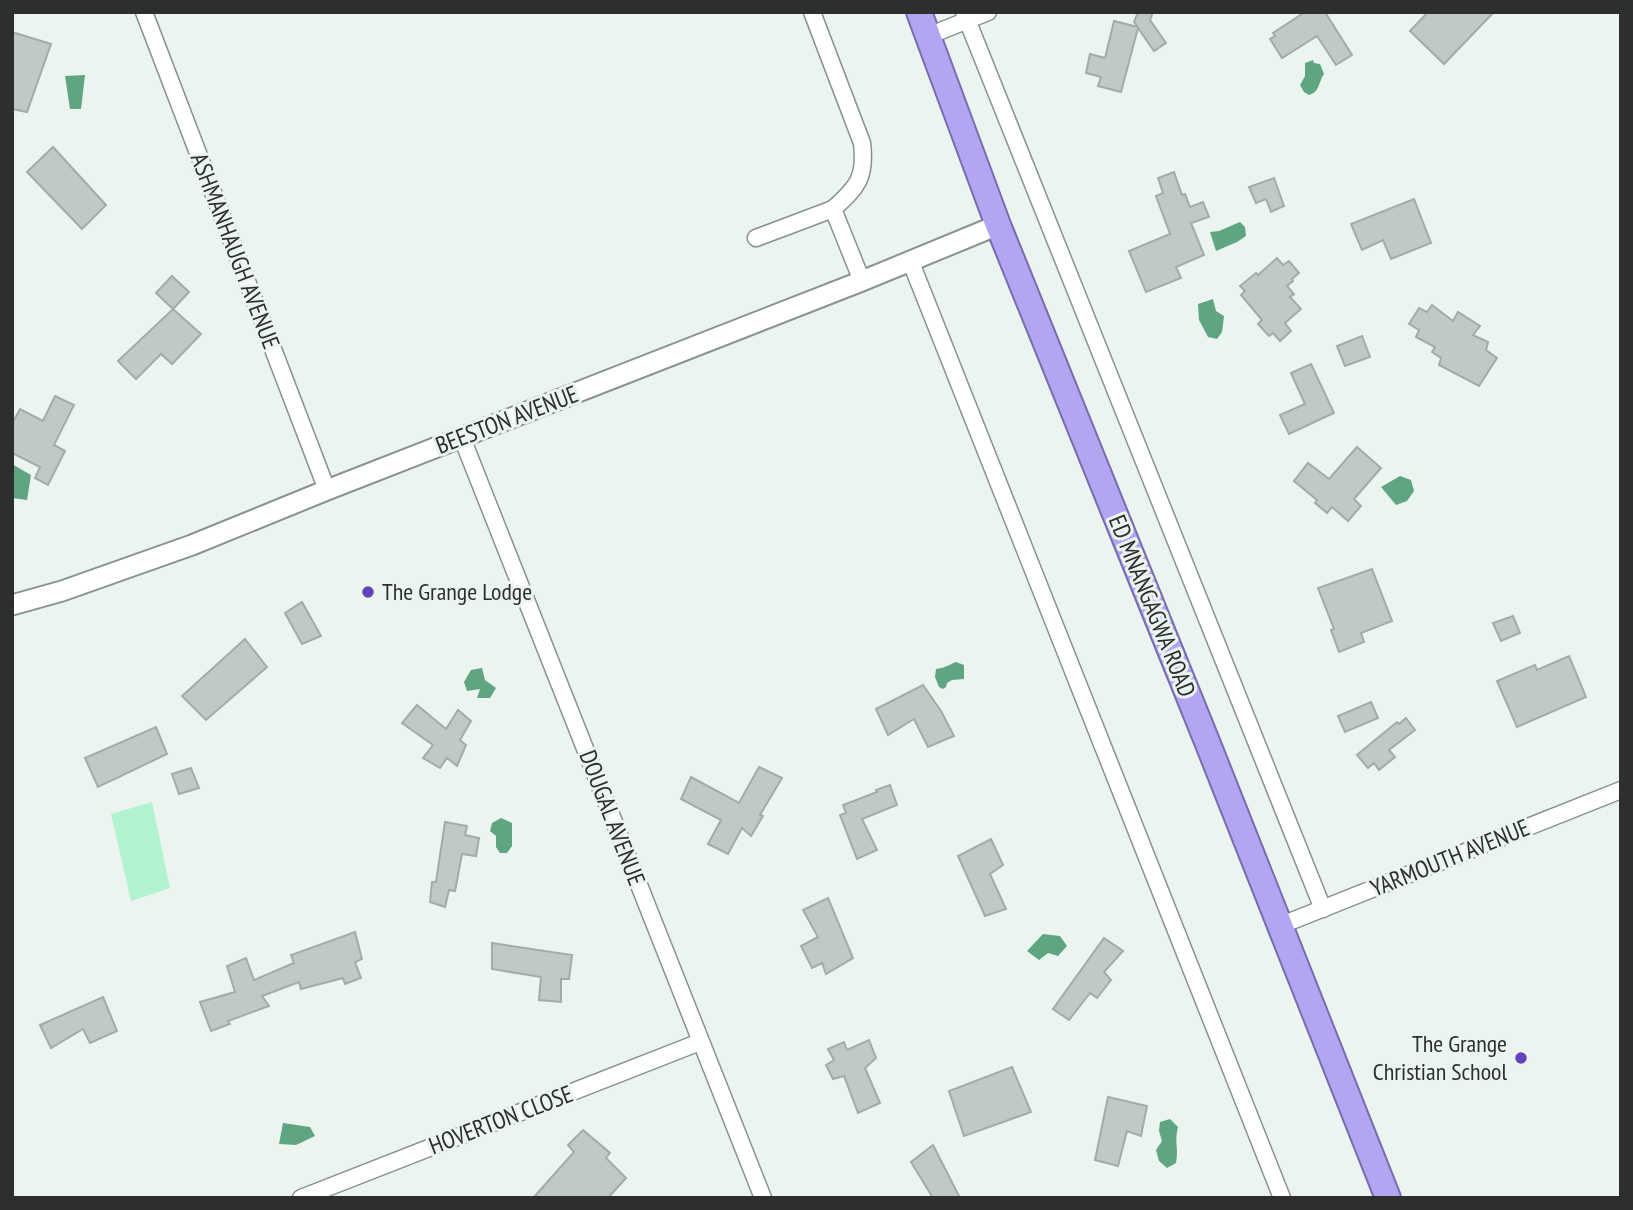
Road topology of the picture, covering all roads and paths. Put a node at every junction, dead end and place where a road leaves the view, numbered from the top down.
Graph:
1 (144, 12) edge
2 (812, 12) edge
3 (919, 12) edge
4 (988, 12) edge
5 (966, 17) edge
6 (928, 36) junction
7 (833, 209) junction
8 (998, 225) junction
9 (756, 238) dead end
10 (910, 260) junction
11 (862, 281) junction
12 (462, 438) junction
13 (327, 490) junction
14 (12, 605) edge
15 (1621, 790) edge
16 (1323, 909) junction
17 (1279, 926) junction
18 (700, 1042) junction
19 (301, 1198) edge
20 (763, 1198) edge
21 (1282, 1198) edge
22 (1388, 1198) edge

1 - 13 street, ASHMANHAUGH AVENUE
2 - 7 street
3 - 6 highway, ED MNANGAGWA ROAD
4 - 5 street
5 - 6 street
5 - 16 street
6 - 8 highway, ED MNANGAGWA ROAD
7 - 9 street
7 - 11 street
8 - 10 street, BEESTON AVENUE
8 - 17 highway, ED MNANGAGWA ROAD
10 - 11 street, BEESTON AVENUE
10 - 21 street
11 - 12 street, BEESTON AVENUE
12 - 13 street, BEESTON AVENUE
12 - 18 street, DOUGAL AVENUE
13 - 14 street, BEESTON AVENUE
15 - 16 street, YARMOUTH AVENUE
16 - 17 street, YARMOUTH AVENUE
17 - 22 highway, ED MNANGAGWA ROAD
18 - 19 street, HOVERTON CLOSE
18 - 20 street, DOUGAL AVENUE

